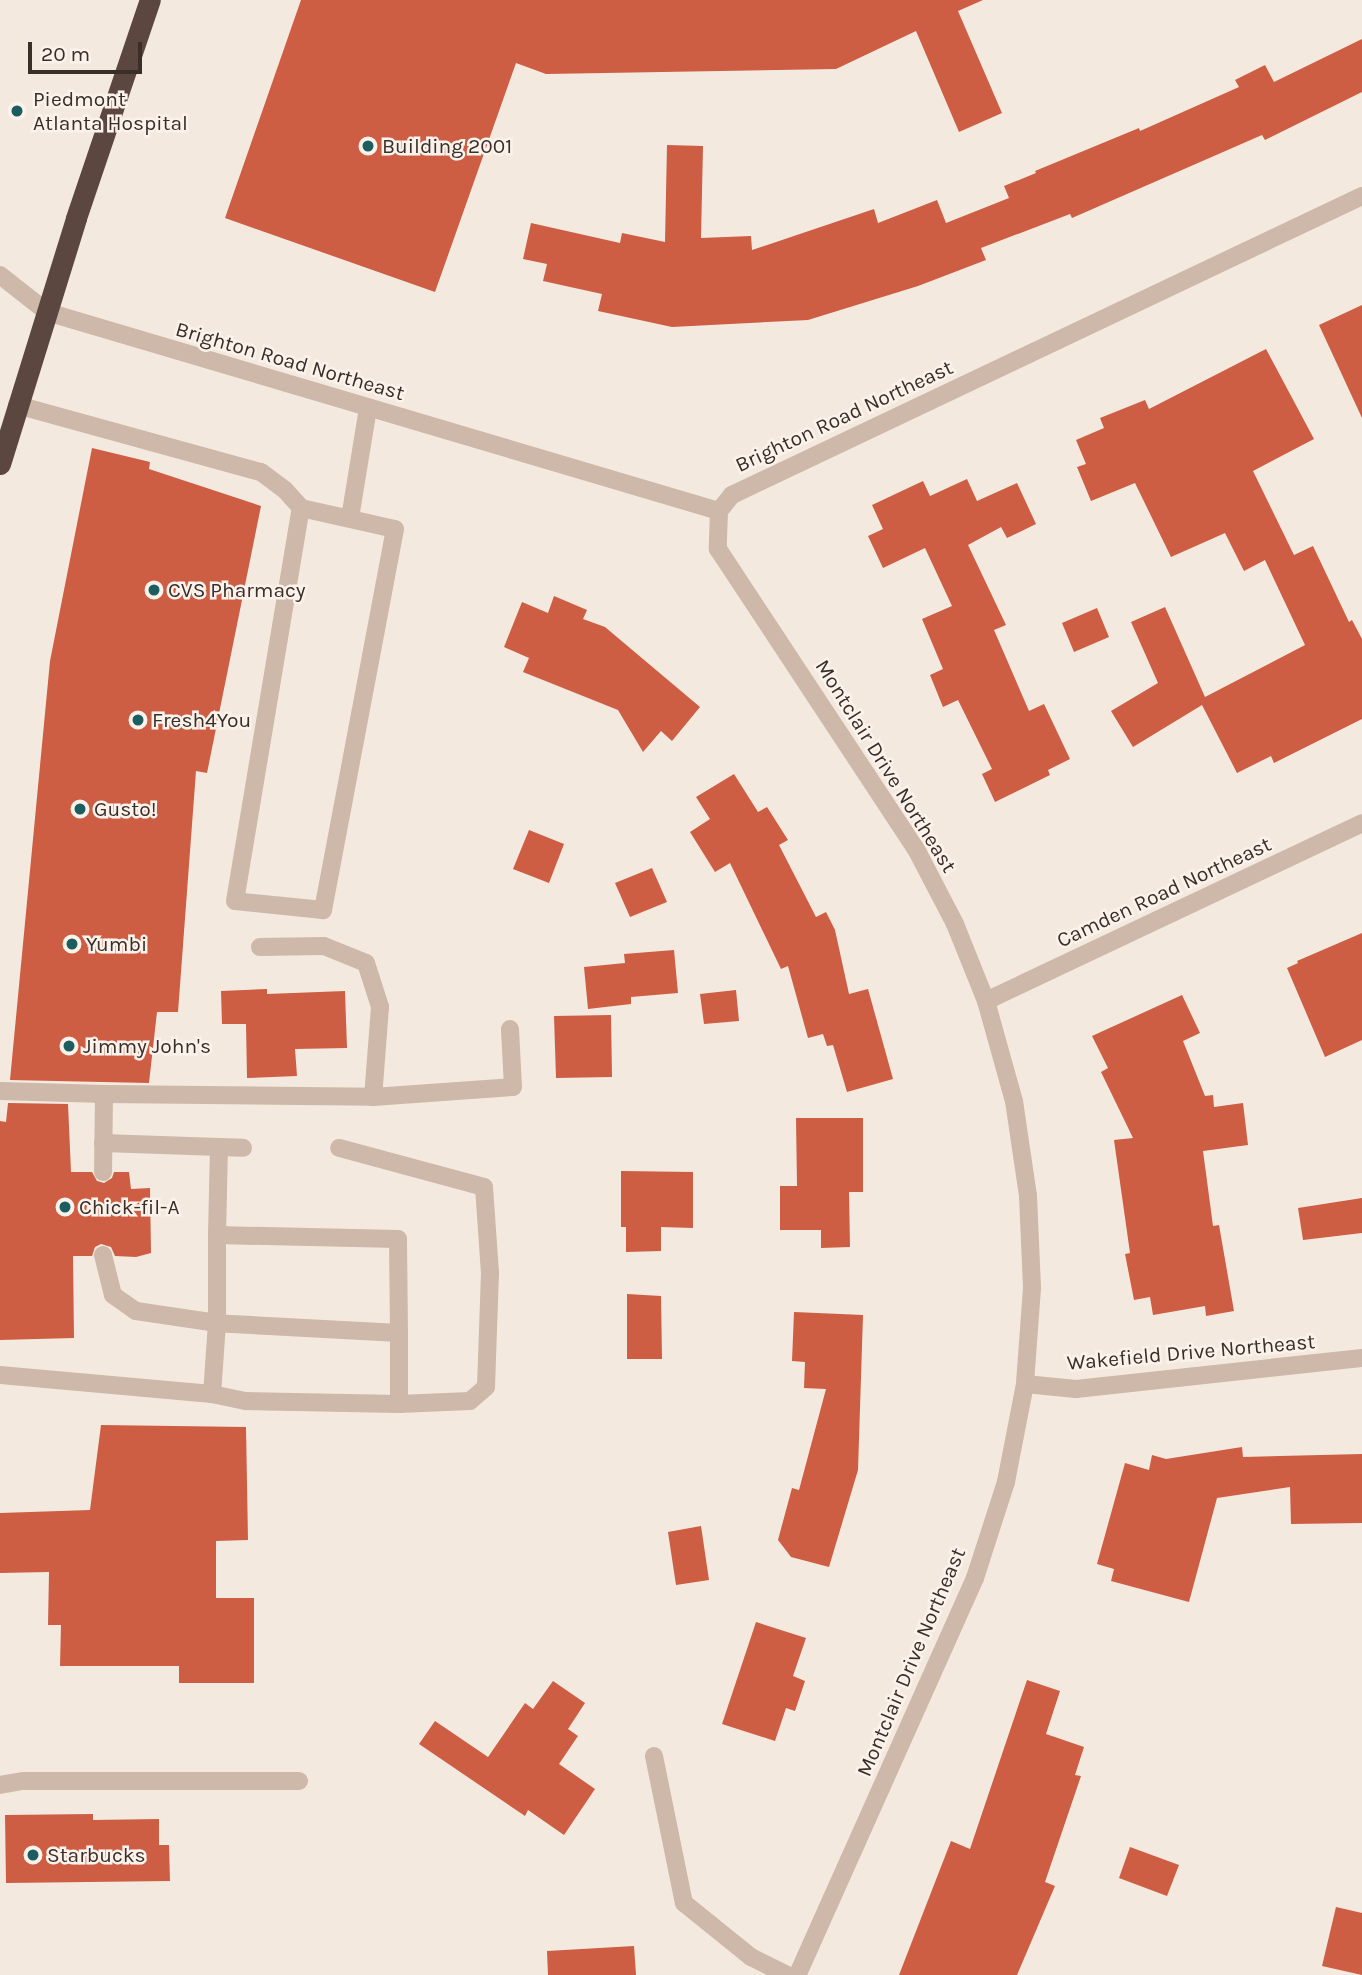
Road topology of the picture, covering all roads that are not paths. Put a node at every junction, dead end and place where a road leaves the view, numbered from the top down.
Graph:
1 (150, 0) edge
2 (1362, 196) edge
3 (0, 275) edge
4 (47, 312) junction
5 (17, 405) junction
6 (368, 408) junction
7 (0, 464) edge
8 (301, 508) junction
9 (719, 511) junction
10 (350, 518) junction
11 (1362, 823) edge
12 (260, 947) dead end
13 (986, 1001) junction
14 (510, 1029) dead end
15 (0, 1091) edge
16 (104, 1094) junction
17 (373, 1097) junction
18 (103, 1143) junction
19 (219, 1147) junction
20 (243, 1148) dead end
21 (339, 1148) dead end
22 (103, 1172) dead end
23 (217, 1235) junction
24 (103, 1255) dead end
25 (217, 1323) junction
26 (399, 1333) junction
27 (1362, 1358) edge
28 (0, 1375) edge
29 (1025, 1384) junction
30 (212, 1394) junction
31 (400, 1404) junction
32 (654, 1756) dead end
33 (299, 1781) dead end
34 (0, 1785) edge
35 (787, 1975) edge
36 (797, 1975) edge

1 - 4 highway
2 - 9 street, Brighton Road Northeast
3 - 4 street
4 - 5 highway
4 - 6 street, Brighton Road Northeast
5 - 7 highway
5 - 8 street
6 - 9 street, Brighton Road Northeast
6 - 10 street
8 - 10 street
8 - 10 street
9 - 13 street, Montclair Drive Northeast
11 - 13 street, Camden Road Northeast
12 - 17 street
13 - 29 street, Montclair Drive Northeast
14 - 17 street
15 - 16 street
16 - 17 street
16 - 18 street
18 - 19 street
18 - 22 street
19 - 20 street
19 - 23 street
21 - 31 street
23 - 25 street
23 - 26 street
24 - 25 street
25 - 26 street
25 - 30 street
26 - 31 street
27 - 29 street, Wakefield Drive Northeast
28 - 30 street
29 - 36 street, Montclair Drive Northeast
30 - 31 street
32 - 35 street
33 - 34 street

